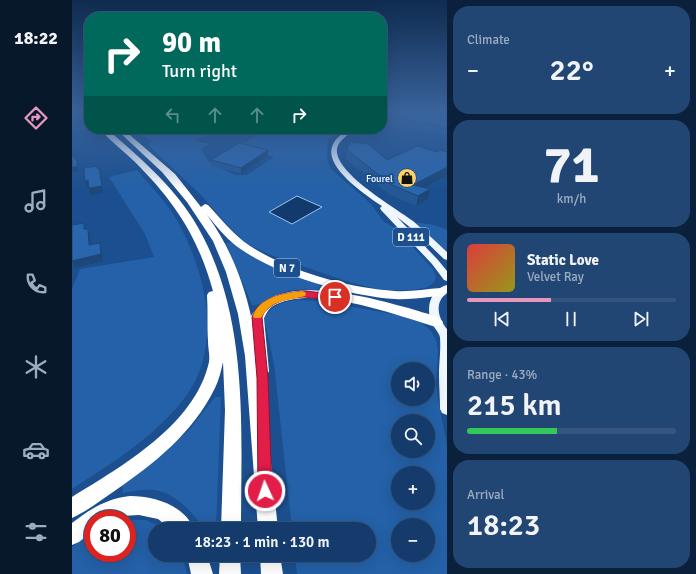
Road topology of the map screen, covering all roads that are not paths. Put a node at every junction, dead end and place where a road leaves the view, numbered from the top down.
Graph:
1 (111, 137) edge
2 (128, 137) edge
3 (344, 137) edge
4 (166, 171) junction
5 (374, 197) junction
6 (447, 257) edge
7 (209, 260) junction
8 (447, 278) edge
9 (444, 290) edge
10 (436, 322) junction
11 (446, 335) edge
12 (447, 409) edge
13 (264, 479) junction
14 (72, 508) edge
15 (111, 510) edge
16 (176, 522) edge
17 (231, 522) edge
18 (267, 522) edge
19 (84, 526) edge
20 (72, 535) edge
21 (199, 562) edge
22 (230, 562) edge
23 (271, 562) edge
24 (202, 574) edge
25 (230, 574) edge
26 (272, 574) edge

1 - 7 highway
2 - 4 highway, N 7
3 - 5 main road, D 111
4 - 9 highway, N 7
4 - 13 highway, N 7
5 - 6 main road, D 111
5 - 8 main road, D 111
7 - 14 highway
7 - 17 highway
9 - 10 main road
10 - 11 main road
10 - 13 highway
11 - 12 main road
13 - 18 highway, N 7
15 - 16 highway
19 - 20 highway
21 - 24 highway
22 - 25 highway
23 - 26 highway

